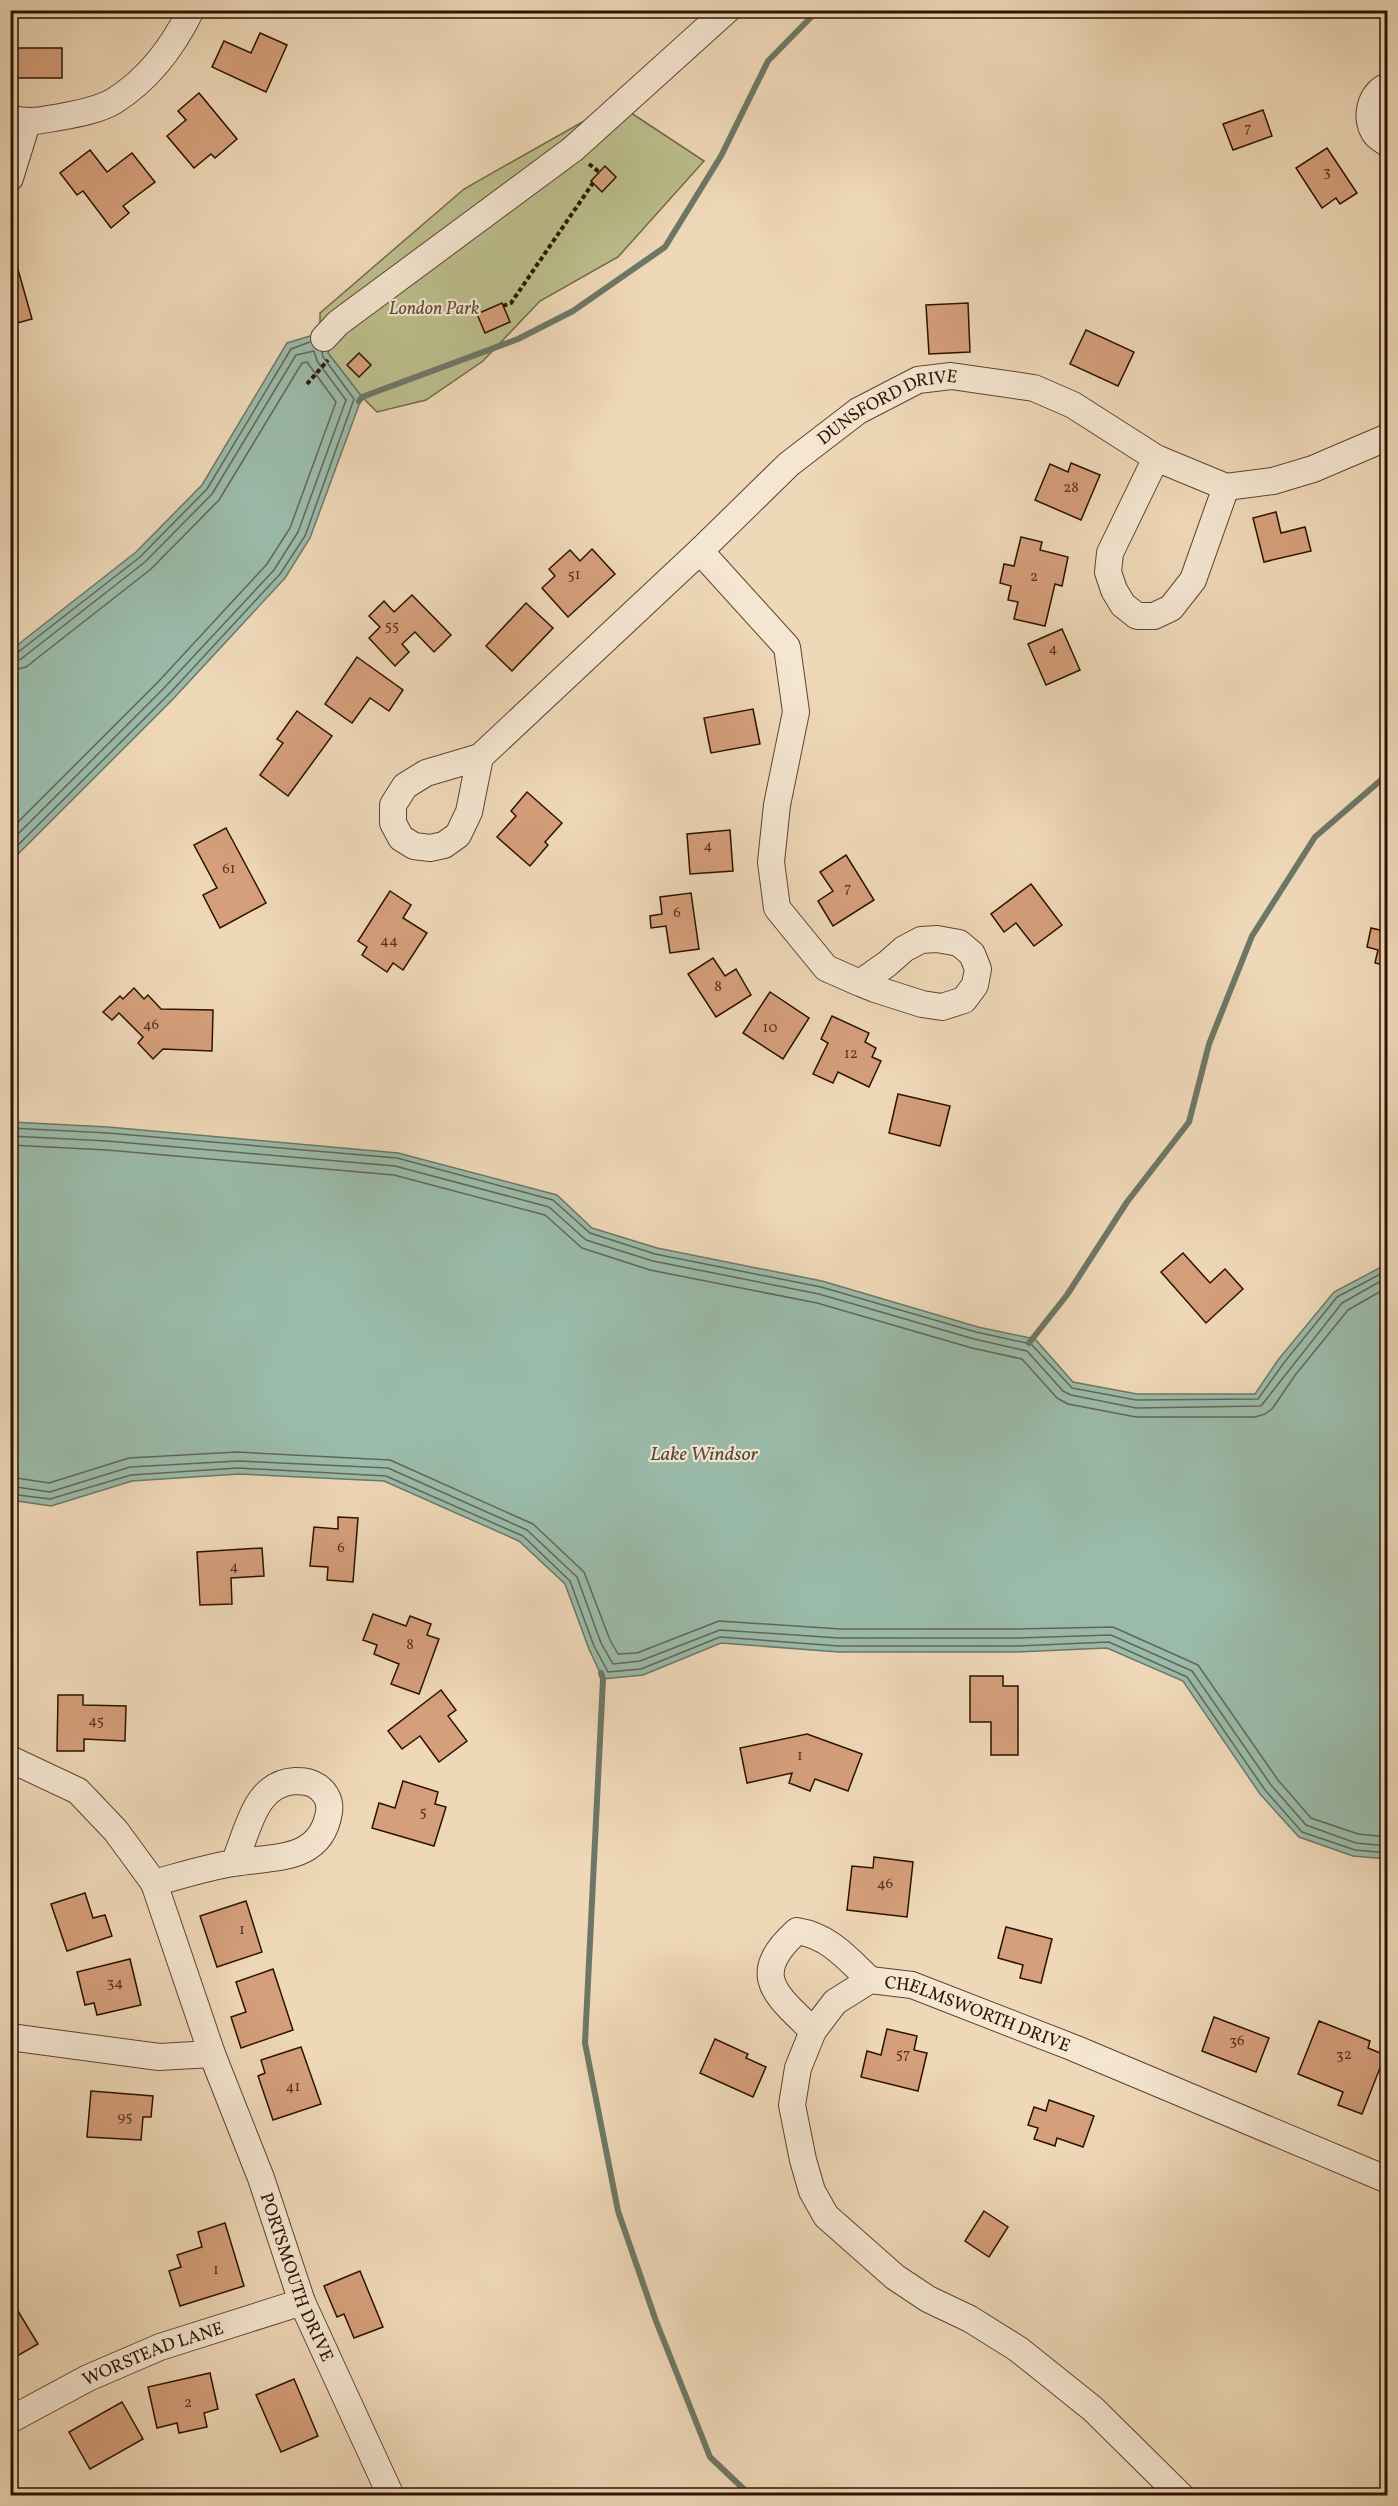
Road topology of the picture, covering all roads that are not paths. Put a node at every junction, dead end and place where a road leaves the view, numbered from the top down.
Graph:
1 (191, 10) edge
2 (727, 10) edge
3 (1388, 86) edge
4 (19, 120) edge
5 (1388, 144) edge
6 (10, 178) edge
7 (328, 347) road end
8 (1388, 437) edge
9 (1156, 458) junction
10 (1226, 487) junction
11 (700, 551) junction
12 (480, 757) dead end
13 (860, 983) dead end
14 (10, 1759) edge
15 (234, 1863) dead end
16 (154, 1883) junction
17 (870, 1980) junction
18 (813, 2031) junction
19 (10, 2037) edge
20 (212, 2054) junction
21 (1388, 2180) edge
22 (302, 2302) junction
23 (10, 2420) edge
24 (391, 2496) edge
25 (1180, 2496) edge

1 - 4 street
2 - 7 street
3 - 5 street
4 - 6 street
8 - 10 street, DUNSFORD DRIVE
9 - 10 street, DUNSFORD DRIVE
9 - 10 street
9 - 11 street, DUNSFORD DRIVE
11 - 12 street, DUNSFORD DRIVE
11 - 13 street
14 - 16 street, PORTSMOUTH DRIVE
15 - 16 street
16 - 20 street, PORTSMOUTH DRIVE
17 - 18 street, CHELMSWORTH DRIVE
17 - 18 street
17 - 21 street, CHELMSWORTH DRIVE
18 - 25 street, CHELMSWORTH DRIVE
19 - 20 street
20 - 22 street, PORTSMOUTH DRIVE
22 - 23 street, WORSTEAD LANE
22 - 24 street, PORTSMOUTH DRIVE

